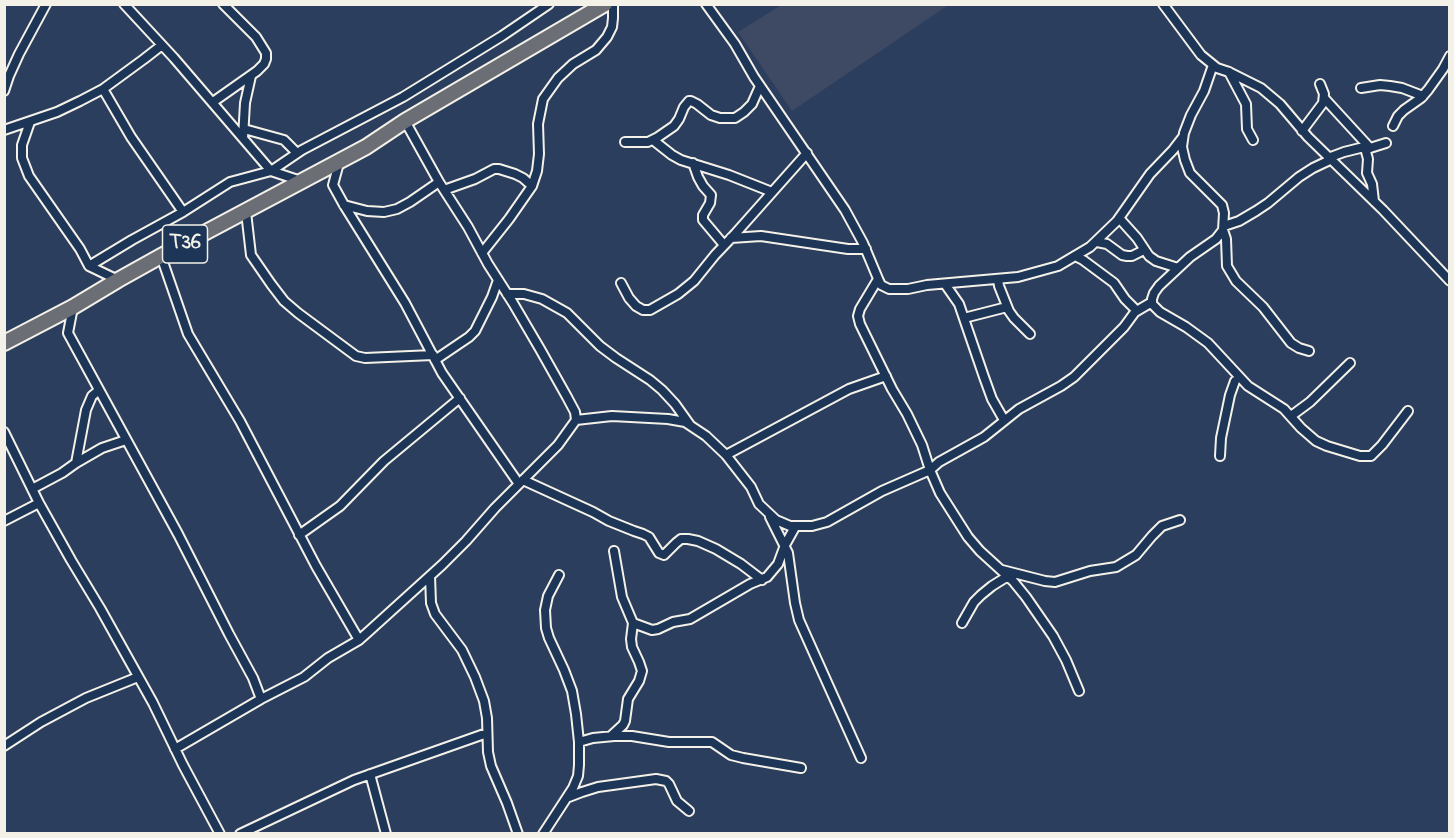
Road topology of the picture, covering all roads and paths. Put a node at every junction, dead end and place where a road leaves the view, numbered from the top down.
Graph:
1 (46, 4) edge
2 (124, 4) edge
3 (223, 4) edge
4 (549, 4) edge
5 (605, 4) edge
6 (613, 4) edge
7 (706, 4) edge
8 (1163, 4) edge
9 (162, 45) junction
10 (1449, 56) edge
11 (1213, 65) junction
12 (1229, 72) junction
13 (250, 76) junction
14 (1320, 84) dead end
15 (760, 86) junction
16 (1361, 88) dead end
17 (102, 89) junction
18 (4, 91) edge
19 (1422, 96) junction
20 (1325, 99) junction
21 (213, 102) junction
22 (405, 121) junction
23 (30, 122) junction
24 (1394, 126) dead end
25 (4, 130) edge
26 (1302, 131) junction
27 (244, 134) junction
28 (1183, 137) junction
29 (653, 140) junction
30 (1253, 140) dead end
31 (626, 142) dead end
32 (1386, 143) dead end
33 (1367, 148) junction
34 (297, 153) junction
35 (807, 153) junction
36 (1329, 159) junction
37 (339, 161) junction
38 (693, 163) junction
39 (271, 171) junction
40 (302, 181) junction
41 (439, 182) junction
42 (532, 186) junction
43 (444, 190) junction
44 (772, 192) junction
45 (1374, 201) junction
46 (344, 205) junction
47 (183, 212) junction
48 (246, 212) junction
49 (1119, 218) junction
50 (1224, 228) junction
51 (732, 238) junction
52 (1097, 242) junction
53 (724, 245) junction
54 (866, 249) junction
55 (1144, 250) junction
56 (482, 253) junction
57 (161, 256) junction
58 (1075, 256) junction
59 (89, 266) junction
60 (1178, 268) junction
61 (878, 279) junction
62 (998, 279) junction
63 (118, 280) junction
64 (498, 280) junction
65 (1449, 280) edge
66 (621, 283) dead end
67 (945, 284) junction
68 (507, 294) junction
69 (1152, 302) junction
70 (74, 308) junction
71 (1007, 308) junction
72 (1137, 311) junction
73 (964, 318) junction
74 (1030, 334) dead end
75 (4, 343) edge
76 (1309, 351) dead end
77 (434, 357) junction
78 (1350, 363) dead end
79 (1232, 368) junction
80 (886, 376) junction
81 (1235, 381) junction
82 (99, 390) junction
83 (1256, 392) junction
84 (460, 398) junction
85 (1408, 411) dead end
86 (1291, 416) junction
87 (576, 420) junction
88 (1004, 420) junction
89 (691, 426) junction
90 (4, 432) edge
91 (126, 440) junction
92 (726, 455) junction
93 (1220, 456) dead end
94 (76, 463) junction
95 (930, 470) junction
96 (521, 482) junction
97 (32, 489) junction
98 (39, 503) junction
99 (768, 514) junction
100 (1180, 520) dead end
101 (4, 521) edge
102 (795, 527) junction
103 (299, 535) junction
104 (785, 544) junction
105 (614, 551) dead end
106 (1000, 569) junction
107 (559, 575) dead end
108 (430, 576) junction
109 (1008, 576) junction
110 (762, 580) junction
111 (633, 623) junction
112 (962, 623) dead end
113 (359, 640) junction
114 (138, 677) junction
115 (1079, 691) dead end
116 (261, 699) junction
117 (487, 733) junction
118 (611, 736) junction
119 (579, 742) junction
120 (4, 746) edge
121 (175, 749) junction
122 (861, 759) dead end
123 (801, 768) dead end
124 (370, 774) junction
125 (567, 798) junction
126 (689, 811) dead end
127 (220, 834) edge
128 (240, 834) edge
129 (386, 834) edge
130 (518, 834) edge
131 (543, 834) edge

1 - 18 street
2 - 9 street
3 - 13 street
4 - 34 street
5 - 22 highway, T36
6 - 42 street
7 - 15 street
8 - 11 street
9 - 17 street
9 - 21 street
10 - 19 street
11 - 12 street
11 - 28 street
12 - 26 street
12 - 30 street
13 - 21 street
13 - 27 street
14 - 20 street
15 - 29 street
15 - 35 street
16 - 19 street
17 - 23 street
17 - 47 street
19 - 24 street
20 - 26 street
20 - 33 street
21 - 27 street
22 - 37 highway, T36
22 - 41 street
23 - 25 street
23 - 59 street
26 - 36 street
27 - 34 street
27 - 39 street
28 - 49 street
28 - 50 street
29 - 31 street
29 - 38 street
32 - 33 street
33 - 36 street
33 - 45 street
34 - 39 street
35 - 44 street
35 - 54 street
36 - 45 street
36 - 50 street
37 - 40 highway, T36
37 - 46 street
38 - 44 street
38 - 53 street
39 - 40 street
39 - 47 street
40 - 48 highway, T36
41 - 43 street
41 - 46 street
42 - 43 street
42 - 56 street
43 - 56 street
44 - 51 street
45 - 65 street
46 - 77 street
47 - 59 street
48 - 57 highway, T36
48 - 77 street
49 - 52 street
49 - 55 street
50 - 60 street
50 - 76 street
51 - 53 street
51 - 54 street
52 - 55 street
52 - 58 street
53 - 66 street
54 - 61 street
55 - 60 street
56 - 64 street
57 - 63 highway, T36
57 - 103 street
58 - 62 street
58 - 72 street
59 - 63 street
60 - 69 street
61 - 67 street
61 - 80 street
62 - 67 street
62 - 71 street
63 - 70 highway, T36
64 - 68 street
64 - 77 street
67 - 73 street
68 - 87 street
68 - 89 street
69 - 72 street
69 - 79 street
70 - 75 highway, T36
70 - 82 street
71 - 73 street
71 - 74 street
72 - 88 street
73 - 88 street
77 - 84 street
78 - 86 street
79 - 81 street
79 - 83 street
80 - 92 street
80 - 95 street
81 - 83 street
81 - 93 street
82 - 91 street
82 - 94 street
83 - 86 street
84 - 96 street
84 - 103 street
85 - 86 street
87 - 89 street
87 - 96 street
88 - 95 street
89 - 92 street
90 - 97 street
91 - 94 street
91 - 116 street
92 - 99 street
94 - 97 street
95 - 102 street
95 - 106 street
96 - 108 street
96 - 110 street
97 - 98 street
98 - 101 street
98 - 114 street
99 - 102 street
99 - 104 street
100 - 106 street
102 - 104 street
103 - 113 street
104 - 110 street
104 - 122 street
105 - 111 street
106 - 109 street
107 - 119 street
108 - 113 street
108 - 117 street
109 - 112 street
109 - 115 street
110 - 111 street
111 - 118 street
113 - 116 street
114 - 120 street
114 - 121 street
116 - 121 street
117 - 124 street
117 - 130 street
118 - 119 street
118 - 123 street
119 - 125 street
121 - 127 street
124 - 128 street
124 - 129 street
125 - 126 street
125 - 131 street

